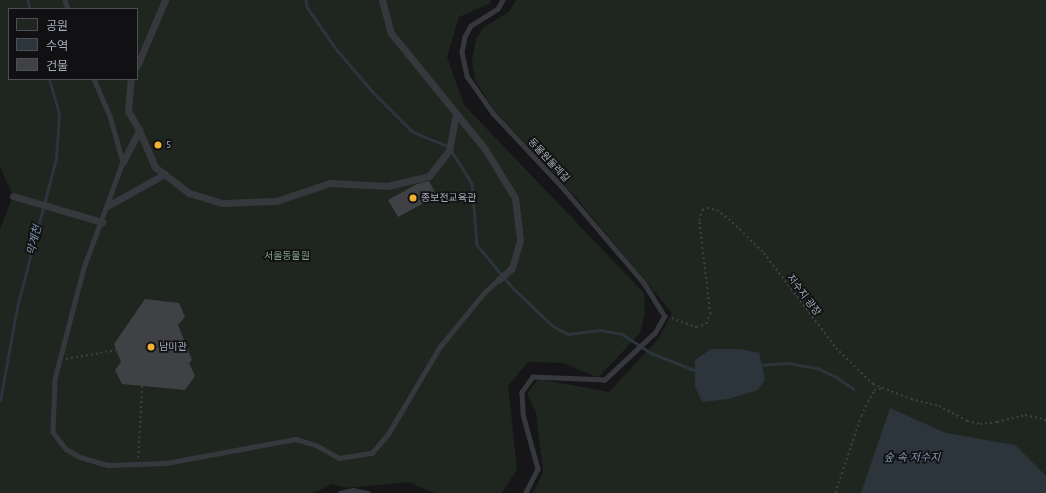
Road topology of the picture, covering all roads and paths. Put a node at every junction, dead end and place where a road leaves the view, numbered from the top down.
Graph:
1 (165, 0) edge
2 (382, 0) edge
3 (503, 0) edge
4 (138, 64) edge
5 (94, 80) edge
6 (131, 80) edge
7 (456, 115) junction
8 (139, 130) junction
9 (123, 162) junction
10 (164, 174) junction
11 (13, 196) dead end
12 (108, 206) junction
13 (102, 222) junction
14 (498, 280) joint
15 (665, 316) junction
16 (116, 350) dead end
17 (60, 360) junction
18 (142, 386) dead end
19 (884, 387) junction
20 (1046, 420) edge
21 (138, 464) junction
22 (340, 493) edge
23 (368, 493) edge
24 (526, 493) edge
25 (835, 493) edge

1 - 4 street
2 - 7 street
3 - 15 lane, 동물원둘레길
5 - 9 lane
6 - 8 street
7 - 10 street
7 - 14 street
8 - 9 street
8 - 10 street
9 - 12 lane
10 - 12 street
11 - 13 street
12 - 13 lane
13 - 17 lane
14 - 21 lane
15 - 19 path, 저수지 광장
15 - 24 lane
16 - 17 path
17 - 21 lane
18 - 21 path
19 - 20 path, 저수지 광장
19 - 25 path
22 - 23 lane

